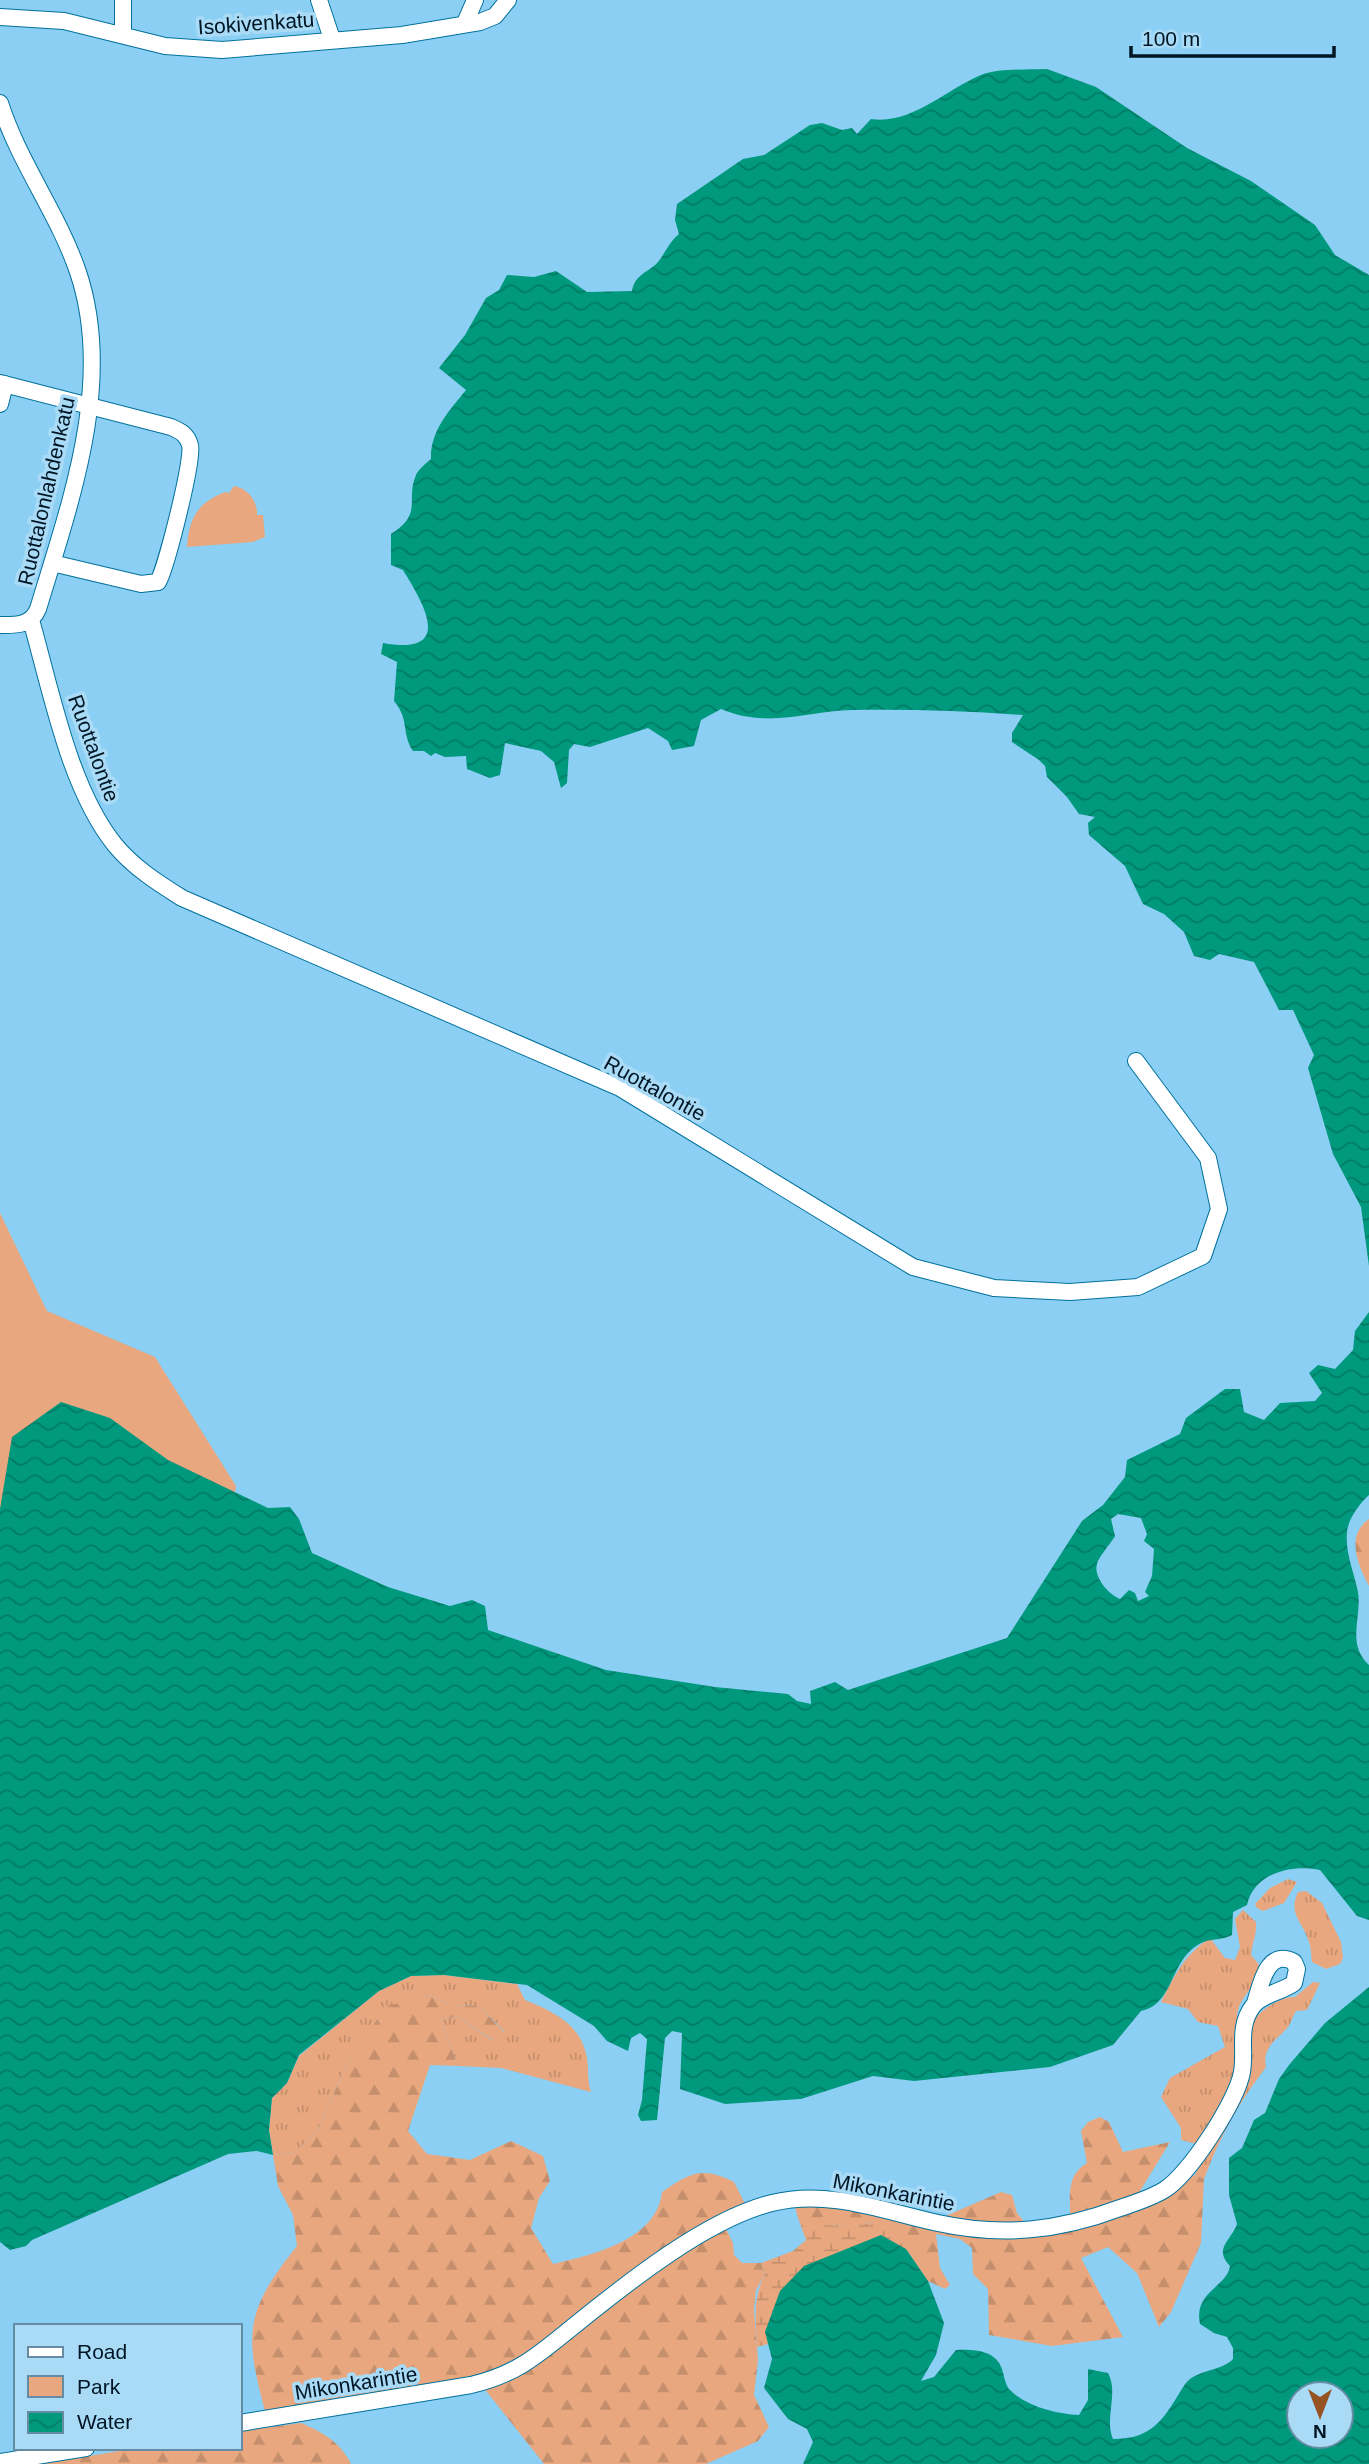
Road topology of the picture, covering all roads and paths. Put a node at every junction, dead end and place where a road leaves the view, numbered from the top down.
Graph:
1 (123, 0) edge
2 (319, 0) edge
3 (475, 0) edge
4 (508, 0) edge
5 (0, 18) edge
6 (466, 23) junction
7 (123, 35) junction
8 (332, 39) junction
9 (0, 103) edge
10 (2, 384) edge
11 (0, 404) edge
12 (89, 407) junction
13 (52, 563) junction
14 (31, 620) junction
15 (0, 625) edge
16 (1136, 1062) dead end
17 (1255, 2003) dead end
18 (242, 2423) edge
19 (74, 2450) edge
20 (0, 2462) edge

1 - 7 street
2 - 8 street
3 - 6 street
4 - 6 street, Isokivenkatu
5 - 7 street, Isokivenkatu
6 - 8 street, Isokivenkatu
7 - 8 street, Isokivenkatu
9 - 12 street, Ruottalonlahdenkatu
10 - 11 street
10 - 12 street
12 - 13 street, Ruottalonlahdenkatu
12 - 13 street
13 - 14 street, Ruottalonlahdenkatu
14 - 15 street
14 - 16 street, Ruottalontie
17 - 18 street, Mikonkarintie
19 - 20 street

